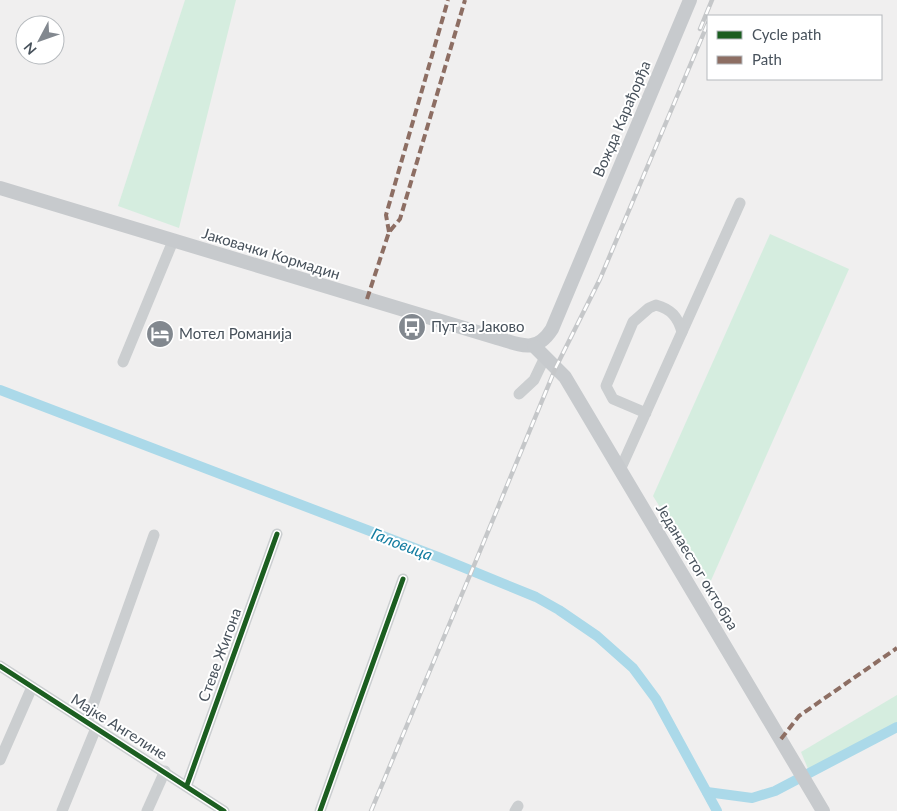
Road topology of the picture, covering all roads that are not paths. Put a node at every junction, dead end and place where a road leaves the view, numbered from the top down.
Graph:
1 (690, 0) edge
2 (0, 188) edge
3 (740, 203) dead end
4 (172, 241) junction
5 (682, 332) junction
6 (534, 346) junction
7 (545, 357) junction
8 (123, 362) dead end
9 (519, 394) dead end
10 (646, 413) junction
11 (620, 470) junction
12 (277, 534) dead end
13 (154, 535) dead end
14 (403, 579) dead end
15 (0, 666) edge
16 (32, 687) junction
17 (91, 725) junction
18 (0, 760) edge
19 (165, 771) junction
20 (187, 785) junction
21 (221, 810) edge
22 (62, 811) edge
23 (147, 811) edge
24 (320, 811) edge
25 (823, 811) edge

1 - 6 main road, Вожда Карађорђа
2 - 4 main road, Јаковачки Кормадин
3 - 5 street
4 - 6 main road, Јаковачки Кормадин
4 - 8 street
5 - 10 street
5 - 10 street
6 - 7 main road, Једанаестог октобра
7 - 9 street
7 - 11 main road, Једанаестог октобра
10 - 11 street
11 - 25 main road, Једанаестог октобра
12 - 20 street, Стеве Жигона
13 - 17 street, Мајке Ангелине
14 - 24 street
15 - 16 street, Мајке Ангелине
16 - 17 street, Мајке Ангелине
16 - 18 street
17 - 19 street, Мајке Ангелине
17 - 22 street
19 - 20 street, Мајке Ангелине
19 - 23 street
20 - 21 street, Мајке Ангелине

